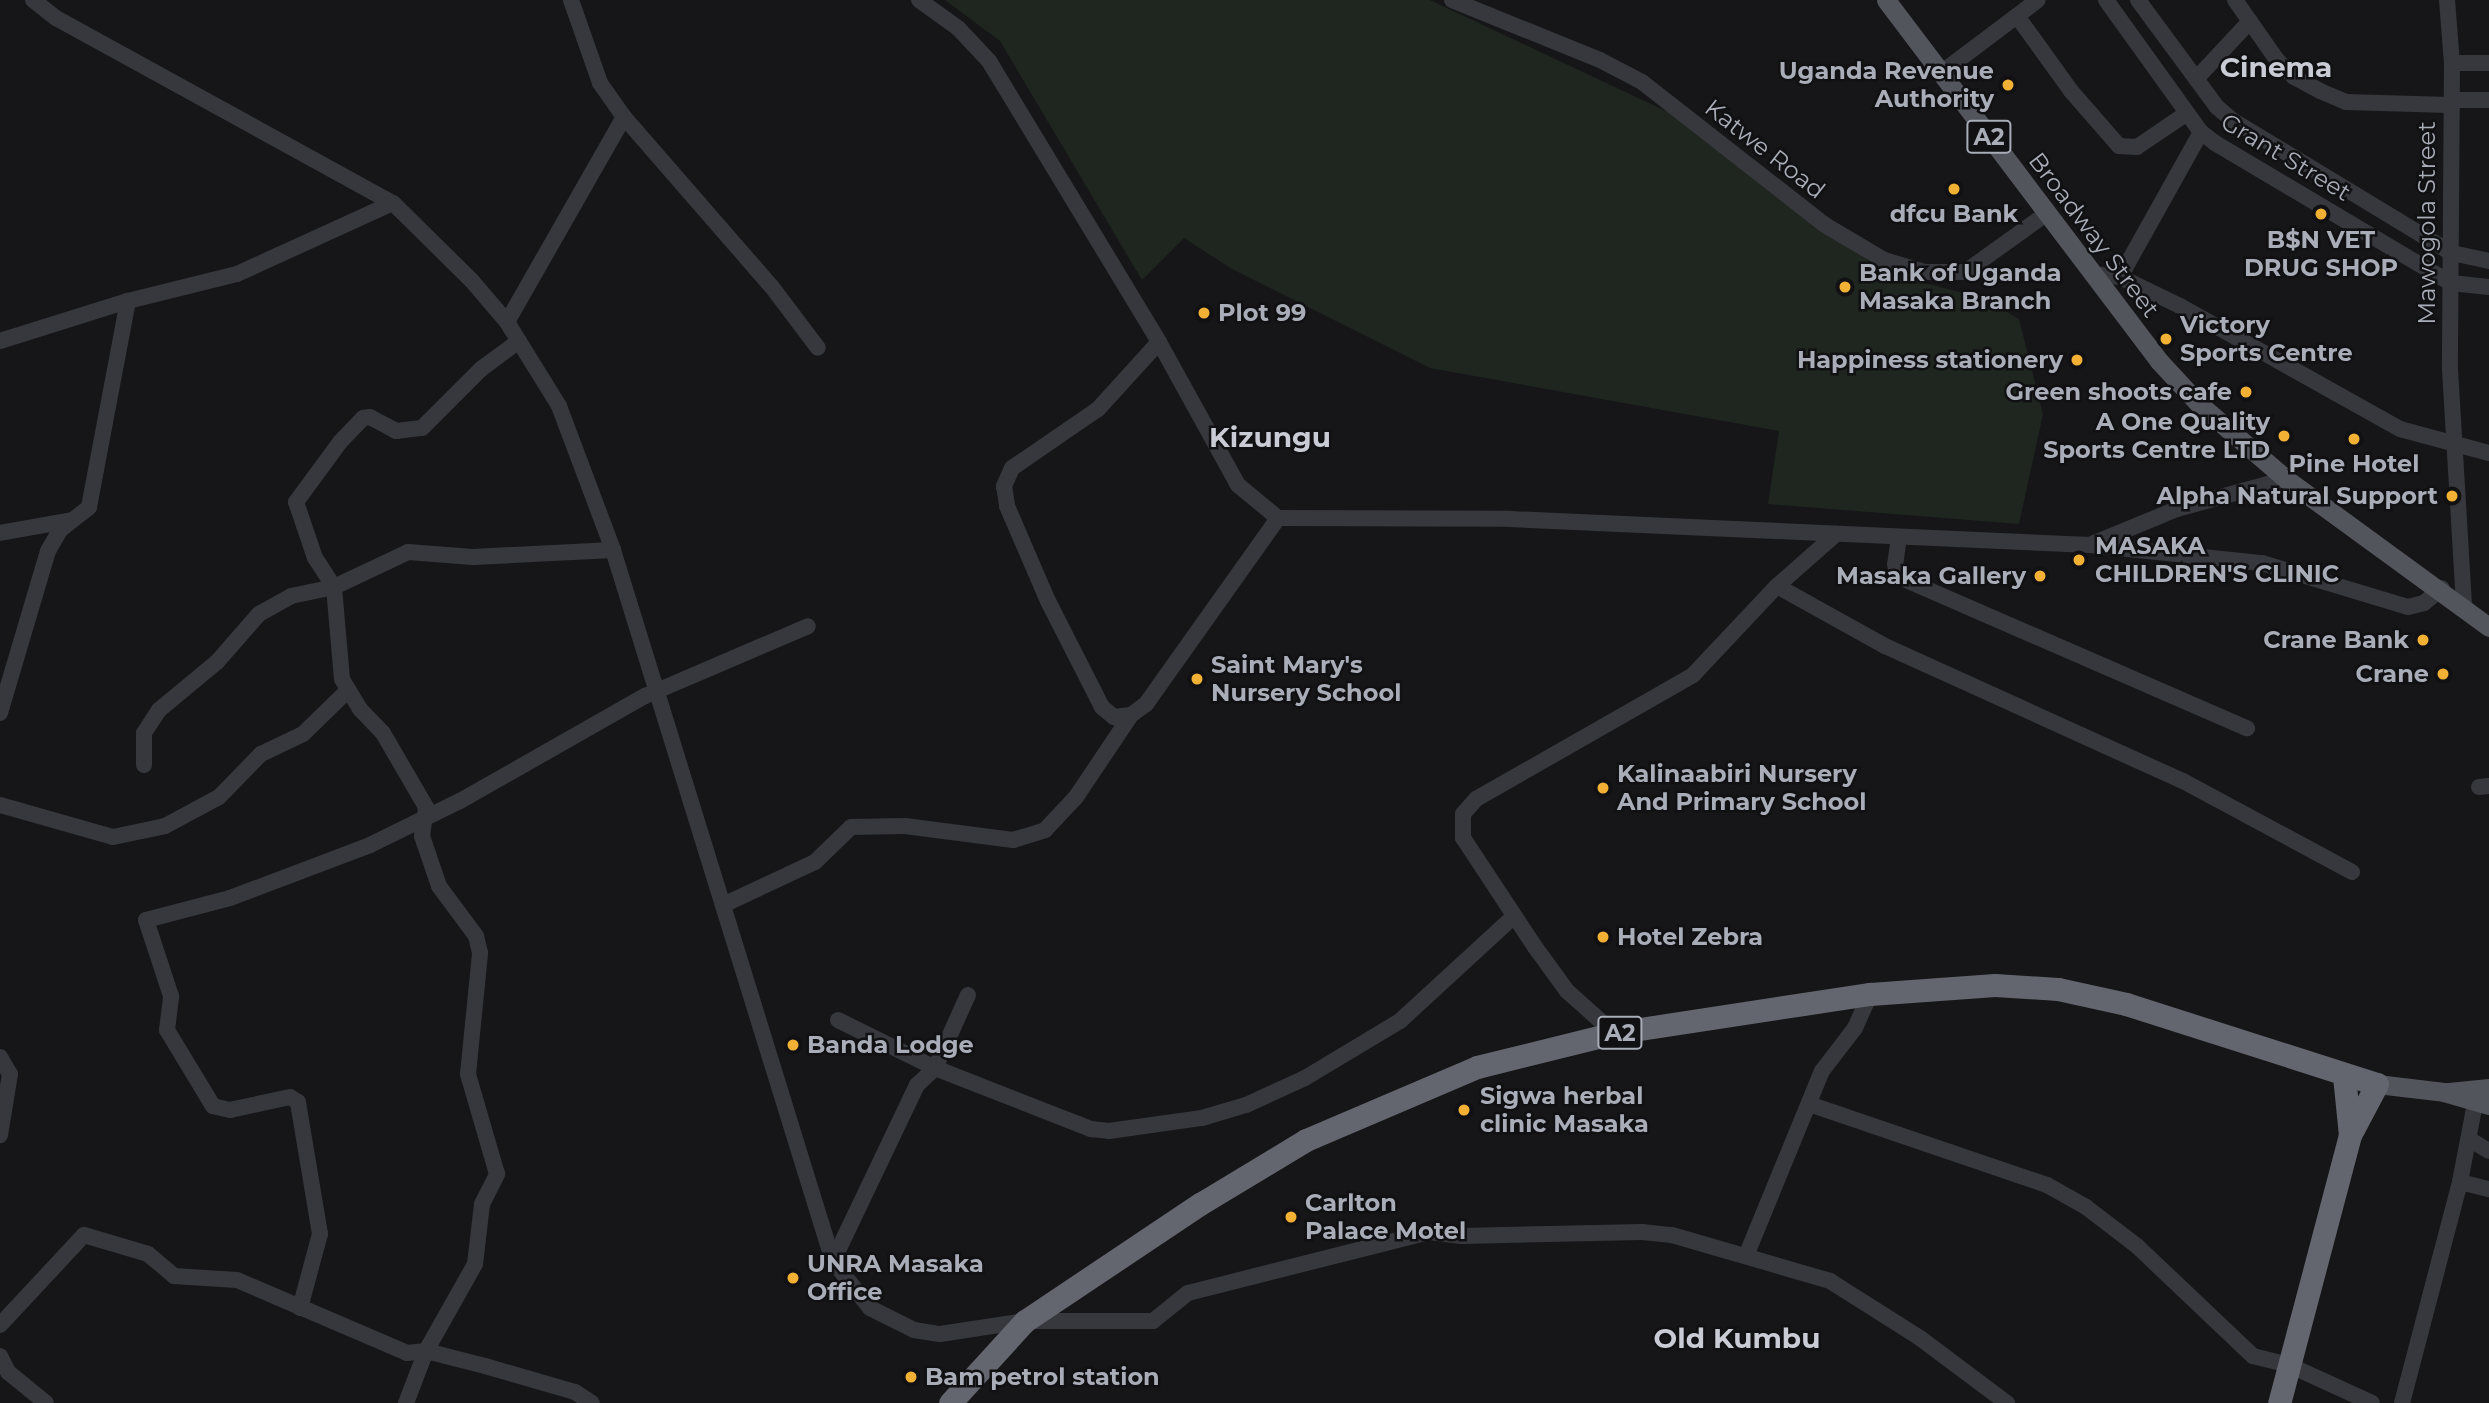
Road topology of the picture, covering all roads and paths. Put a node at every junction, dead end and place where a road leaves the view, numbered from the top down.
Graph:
1 (33, 0) edge
2 (571, 0) edge
3 (919, 0) edge
4 (1452, 0) edge
5 (1886, 0) edge
6 (2038, 0) edge
7 (2106, 0) edge
8 (2138, 0) edge
9 (2237, 0) edge
10 (2447, 0) edge
11 (2017, 16) junction
12 (2250, 22) junction
13 (2452, 63) junction
14 (2489, 63) edge
15 (1941, 73) junction
16 (2196, 79) junction
17 (2489, 100) edge
18 (2450, 103) junction
19 (2187, 113) junction
20 (624, 117) junction
21 (2232, 120) junction
22 (2201, 132) junction
23 (2215, 143) junction
24 (393, 203) junction
25 (2046, 214) junction
26 (2452, 253) junction
27 (2489, 261) edge
28 (2092, 274) junction
29 (2120, 277) junction
30 (2451, 283) junction
31 (2489, 287) edge
32 (128, 301) junction
33 (507, 322) junction
34 (0, 341) edge
35 (519, 341) junction
36 (1159, 342) junction
37 (818, 348) dead end
38 (2456, 447) junction
39 (2489, 453) edge
40 (2286, 479) junction
41 (1278, 518) junction
42 (78, 519) junction
43 (0, 533) edge
44 (1836, 534) junction
45 (1899, 537) junction
46 (2090, 545) junction
47 (613, 550) junction
48 (1777, 586) junction
49 (334, 587) junction
50 (2442, 589) junction
51 (313, 593) junction
52 (334, 605) junction
53 (2464, 605) junction
54 (808, 626) dead end
55 (2489, 627) edge
56 (347, 691) junction
57 (656, 693) junction
58 (0, 713) edge
59 (1131, 715) junction
60 (2247, 728) dead end
61 (144, 765) dead end
62 (0, 805) edge
63 (425, 818) junction
64 (2352, 872) dead end
65 (723, 905) junction
66 (1514, 916) junction
67 (1870, 994) junction
68 (968, 995) dead end
69 (838, 1020) dead end
70 (1614, 1033) junction
71 (0, 1057) edge
72 (935, 1068) junction
73 (2344, 1076) junction
74 (2377, 1084) junction
75 (2483, 1097) edge
76 (1810, 1104) junction
77 (0, 1135) edge
78 (2350, 1135) junction
79 (2469, 1139) junction
80 (2489, 1151) edge
81 (2460, 1182) junction
82 (2489, 1189) edge
83 (1746, 1256) junction
84 (833, 1261) junction
85 (300, 1308) junction
86 (1025, 1321) junction
87 (0, 1325) edge
88 (426, 1351) junction
89 (0, 1356) edge
90 (2289, 1365) junction
91 (46, 1403) edge
92 (406, 1403) edge
93 (592, 1403) edge
94 (950, 1403) edge
95 (2007, 1403) edge
96 (2279, 1403) edge
97 (2372, 1403) edge
98 (2402, 1403) edge

1 - 24 street
2 - 20 street
3 - 36 street
4 - 25 street, Katwe Road
5 - 15 main road, Broadway Street / A2
6 - 11 street
7 - 19 street, Grant Street
8 - 16 street, Grant Street
9 - 12 street
10 - 13 street, Mawogola Street
11 - 15 street
11 - 19 street
12 - 16 street
12 - 18 street
13 - 14 street
13 - 18 street, Mawogola Street
15 - 25 main road, Broadway Street / A2
16 - 21 street, Grant Street
17 - 18 street
18 - 26 street, Mawogola Street
19 - 22 street, Grant Street
20 - 33 street
20 - 37 street
21 - 23 street
21 - 26 street, Grant Street
22 - 23 street, Grant Street
22 - 29 street
23 - 30 street, Grant Street
24 - 32 street
24 - 33 street
25 - 28 main road, Broadway Street / A2
26 - 27 street, Grant Street
26 - 30 street, Mawogola Street
28 - 29 street
28 - 40 main road, Broadway Street / A2
29 - 38 street
30 - 31 street
30 - 38 street, Mawogola Street
32 - 34 street
32 - 42 street
33 - 35 street
35 - 47 street
35 - 49 street
36 - 41 street
36 - 59 street
38 - 39 street
38 - 53 street, Mawogola Street
40 - 46 street
40 - 50 main road, Broadway Street / A2
41 - 44 street
41 - 59 street
42 - 43 street
42 - 58 street
44 - 45 street
44 - 48 street
45 - 46 street
45 - 60 street
46 - 50 street
47 - 49 street
47 - 57 street
48 - 64 street
48 - 66 street
49 - 51 street
49 - 52 street
50 - 53 main road, Broadway Street / A2
51 - 52 street
51 - 61 street
52 - 56 street
53 - 55 main road, Broadway Street / A2
54 - 57 street
56 - 62 street
56 - 63 street
57 - 63 street
57 - 65 street
59 - 65 street
63 - 85 street
63 - 88 street
65 - 84 street
66 - 70 street
66 - 72 street
67 - 70 highway, A2
67 - 73 highway, A2
67 - 76 street
68 - 72 street
69 - 72 street
70 - 86 highway, A2
71 - 77 street
72 - 84 street
73 - 74 highway, A2
73 - 78 highway
74 - 75 main road, A2
74 - 78 highway
75 - 79 street
76 - 83 street
76 - 90 street
78 - 90 highway
79 - 80 street
79 - 81 street
81 - 82 street
81 - 98 street
83 - 86 street
83 - 95 street
84 - 86 street
85 - 87 street
85 - 88 street
86 - 94 highway, A2
88 - 92 street
88 - 93 street
89 - 91 street
90 - 96 highway
90 - 97 street

